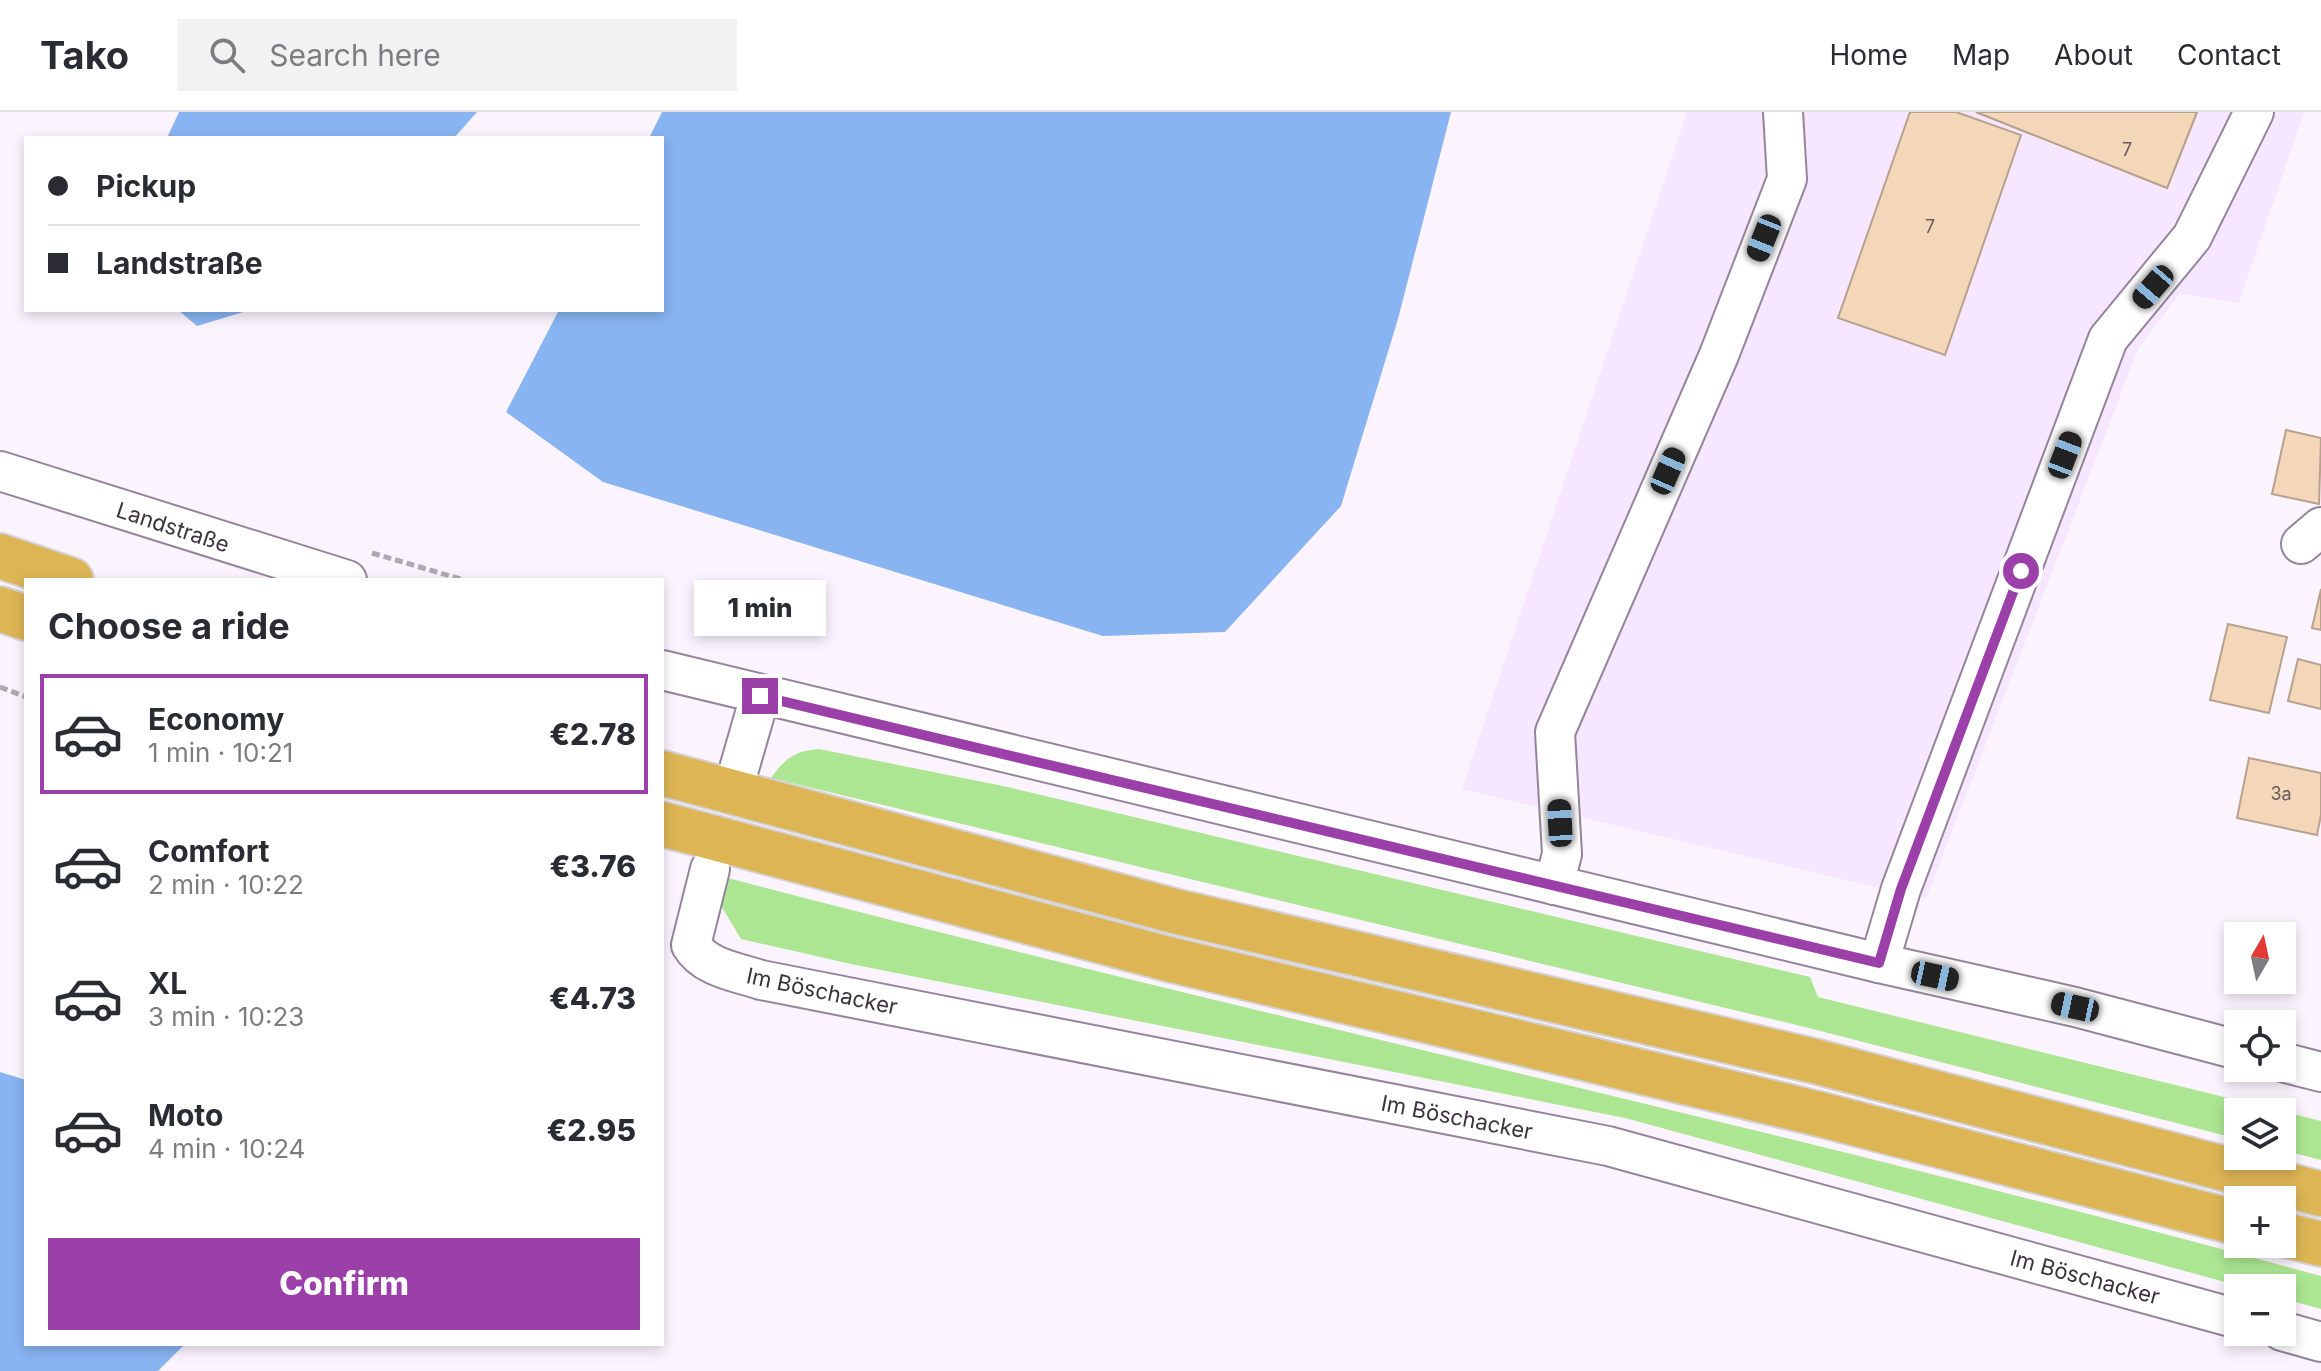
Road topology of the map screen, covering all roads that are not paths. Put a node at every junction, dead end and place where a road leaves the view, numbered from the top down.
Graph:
1 (1783, 112) edge
2 (2254, 112) edge
3 (0, 471) edge
4 (0, 556) edge
5 (65, 578) edge
6 (341, 578) edge
7 (0, 609) edge
8 (24, 617) edge
9 (664, 671) edge
10 (760, 696) junction
11 (739, 769) dead end
12 (664, 774) edge
13 (664, 825) edge
14 (710, 869) dead end
15 (1554, 885) junction
16 (1879, 963) junction
17 (2224, 1046) edge
18 (2296, 1066) edge
19 (2321, 1072) edge
20 (2321, 1194) edge
21 (2224, 1219) edge
22 (2296, 1238) edge
23 (2321, 1244) edge
24 (2224, 1315) edge
25 (2296, 1335) edge
26 (2321, 1342) edge

1 - 15 street
2 - 16 street
3 - 6 street, Landstraße
4 - 5 highway
7 - 8 highway
9 - 10 street
10 - 11 street
10 - 15 street
12 - 20 highway
13 - 21 highway
14 - 24 street, Im Böschacker
15 - 16 street
16 - 17 street
18 - 19 street
22 - 23 highway
25 - 26 street

